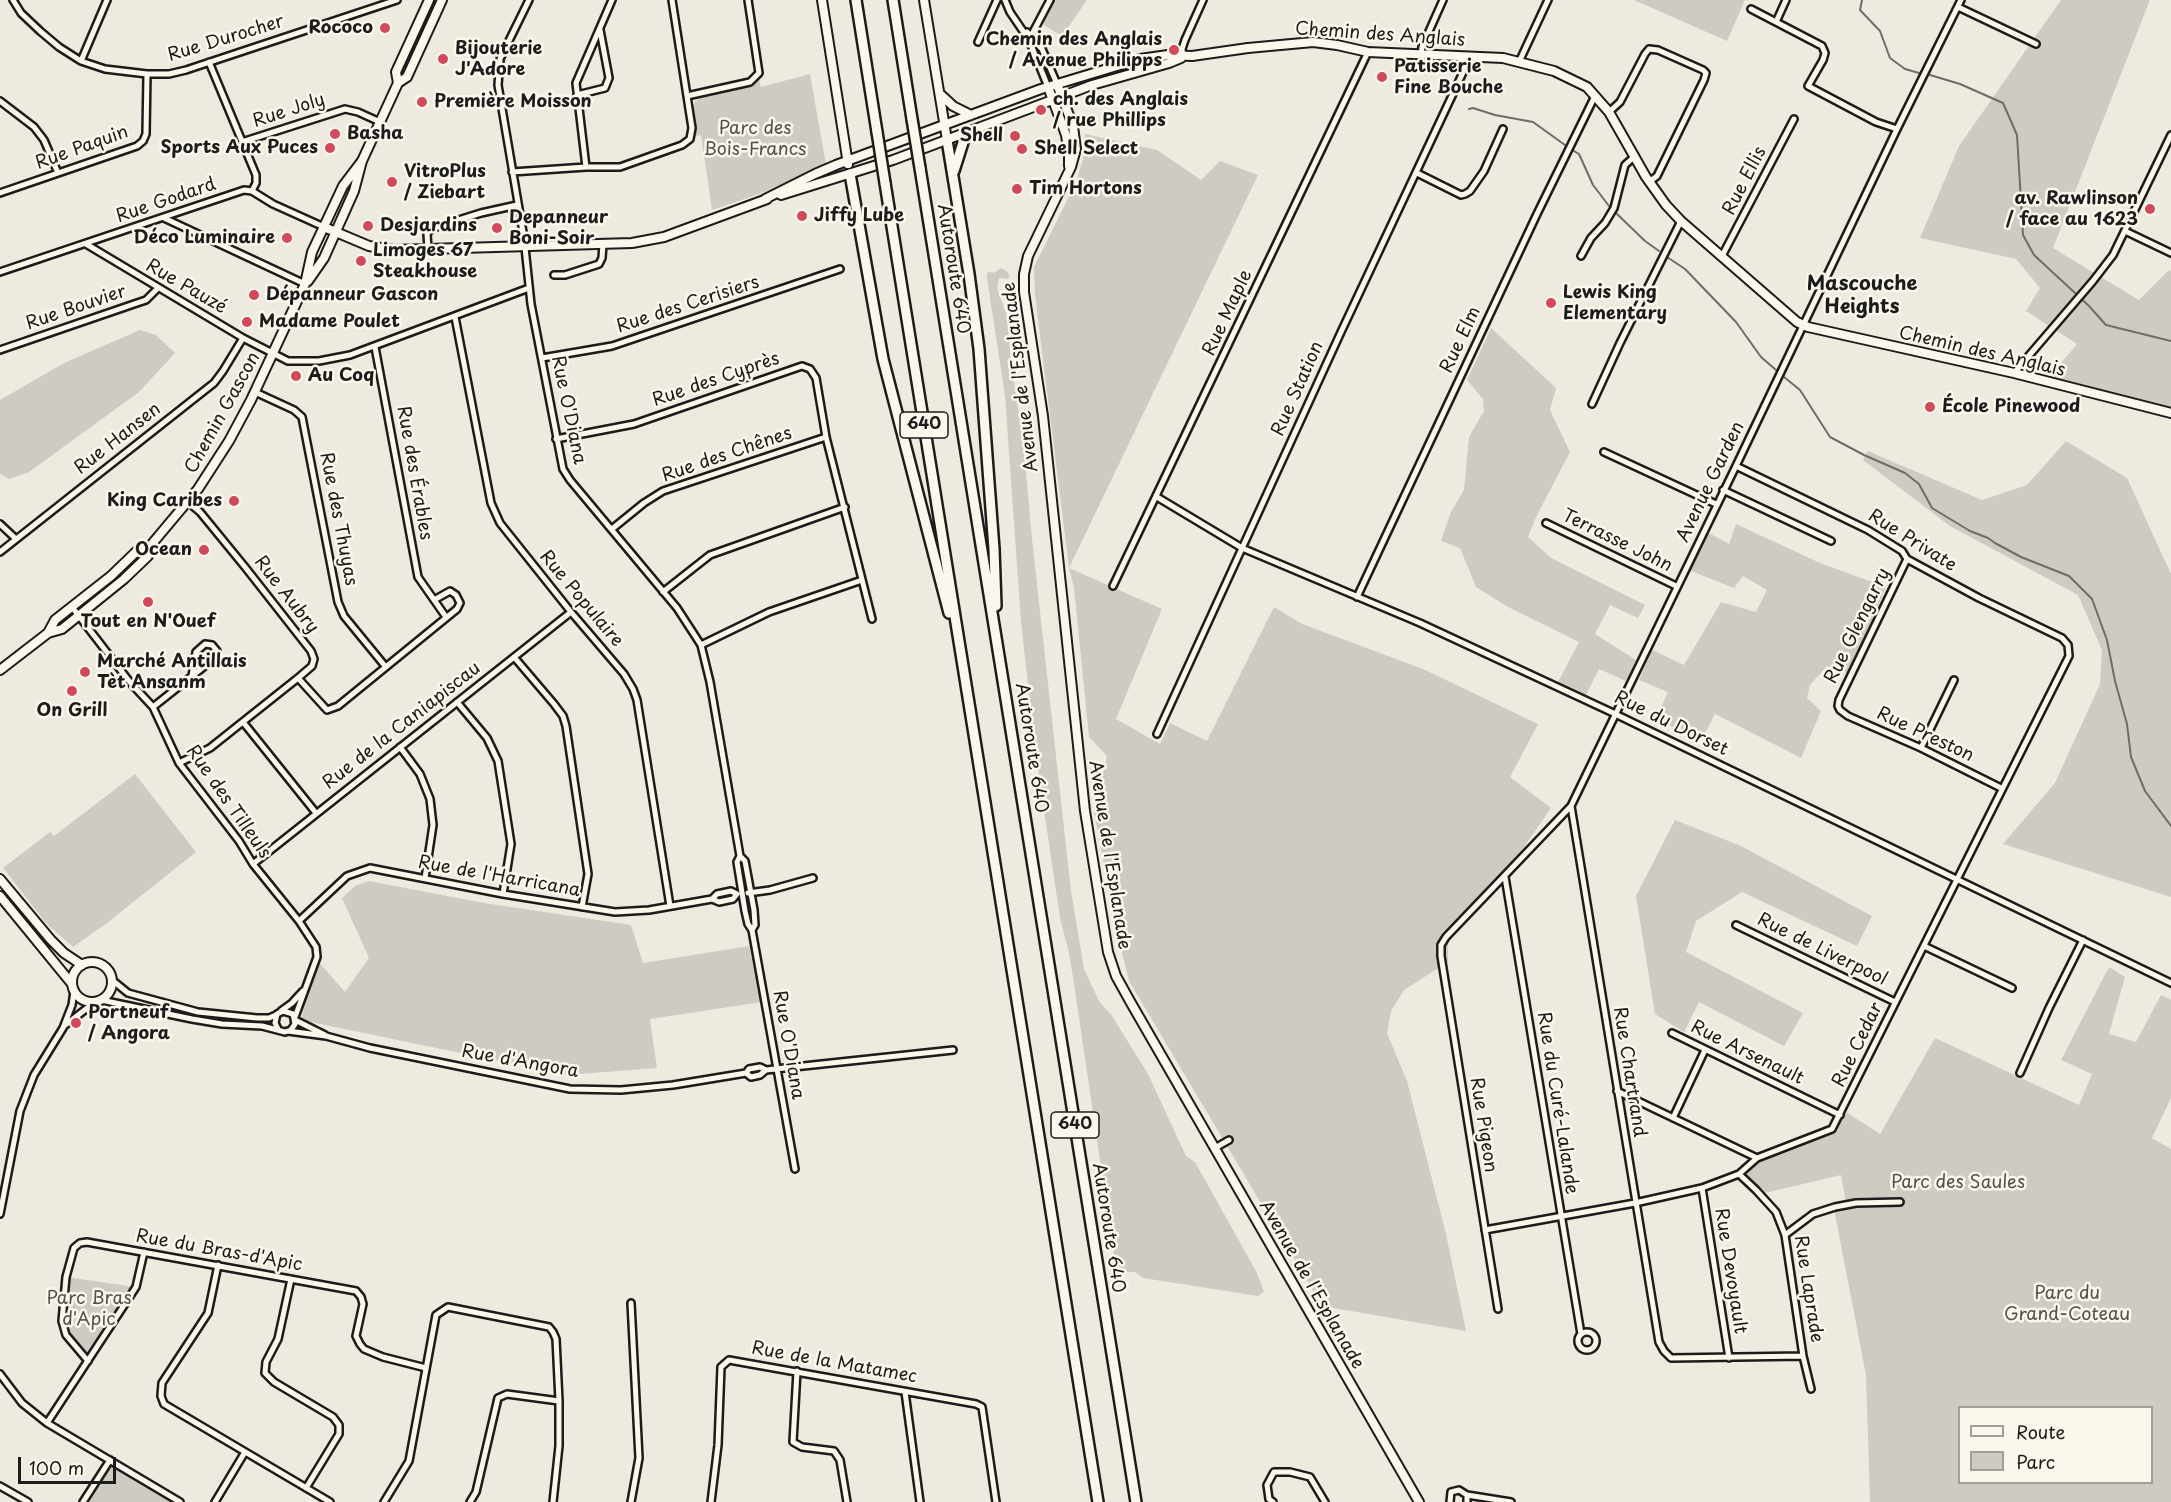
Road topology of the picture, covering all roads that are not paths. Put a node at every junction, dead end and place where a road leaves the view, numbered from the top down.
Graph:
1 (13, 0) edge
2 (107, 0) edge
3 (397, 0) edge
4 (429, 0) edge
5 (529, 0) edge
6 (612, 0) edge
7 (672, 0) edge
8 (748, 0) edge
9 (822, 0) edge
10 (856, 0) edge
11 (893, 0) edge
12 (924, 0) edge
13 (997, 0) edge
14 (1005, 0) edge
15 (1050, 0) edge
16 (1203, 0) edge
17 (1443, 0) edge
18 (1548, 0) edge
19 (1786, 0) edge
20 (1961, 0) edge
21 (441, 3) edge
22 (1958, 7) junction
23 (1751, 9) dead end
24 (1776, 22) junction
25 (599, 28) junction
26 (1030, 38) junction
27 (978, 42) dead end
28 (2036, 44) dead end
29 (1368, 52) junction
30 (1421, 54) junction
31 (1183, 57) junction
32 (1468, 57) junction
33 (81, 61) junction
34 (1519, 62) junction
35 (209, 63) junction
36 (147, 74) junction
37 (398, 83) junction
38 (1058, 84) junction
39 (1048, 87) junction
40 (940, 94) junction
41 (577, 95) junction
42 (687, 96) junction
43 (1062, 96) junction
44 (1595, 96) junction
45 (1053, 100) junction
46 (0, 101) edge
47 (1609, 112) junction
48 (971, 115) junction
49 (1794, 119) dead end
50 (380, 122) junction
51 (945, 125) junction
52 (1503, 129) dead end
53 (1897, 129) junction
54 (966, 133) junction
55 (2171, 135) edge
56 (947, 140) junction
57 (242, 142) junction
58 (1635, 156) junction
59 (362, 161) junction
60 (847, 161) junction
61 (586, 166) junction
62 (512, 172) junction
63 (58, 173) junction
64 (1417, 173) junction
65 (849, 174) junction
66 (953, 174) junction
67 (1065, 179) junction
68 (1649, 182) junction
69 (252, 191) junction
70 (0, 193) edge
71 (765, 200) junction
72 (517, 205) junction
73 (164, 218) junction
74 (1681, 221) junction
75 (324, 227) junction
76 (2125, 231) junction
77 (336, 232) junction
78 (86, 244) junction
79 (603, 244) junction
80 (525, 246) junction
81 (428, 250) junction
82 (2171, 253) edge
83 (1581, 256) dead end
84 (1722, 256) junction
85 (840, 269) dead end
86 (0, 272) edge
87 (554, 275) dead end
88 (305, 284) junction
89 (158, 288) junction
90 (529, 288) junction
91 (455, 317) junction
92 (1803, 325) junction
93 (243, 338) junction
94 (375, 347) junction
95 (0, 350) edge
96 (273, 354) junction
97 (542, 358) junction
98 (2014, 373) junction
99 (255, 392) junction
100 (1592, 404) dead end
101 (2171, 413) edge
102 (826, 437) junction
103 (556, 439) junction
104 (1604, 452) dead end
105 (1736, 466) junction
106 (1723, 490) junction
107 (1157, 497) junction
108 (188, 502) junction
109 (1716, 504) junction
110 (844, 507) junction
111 (0, 524) edge
112 (1546, 524) dead end
113 (612, 529) junction
114 (16, 539) junction
115 (1831, 541) dead end
116 (151, 545) junction
117 (1242, 548) junction
118 (0, 552) edge
119 (1907, 559) junction
120 (862, 580) junction
121 (1113, 586) dead end
122 (1676, 586) junction
123 (663, 592) junction
124 (1357, 597) junction
125 (434, 600) junction
126 (72, 607) junction
127 (571, 612) junction
128 (80, 616) junction
129 (446, 617) junction
130 (872, 619) dead end
131 (48, 633) junction
132 (701, 645) junction
133 (2068, 645) joint
134 (998, 648) junction
135 (514, 657) junction
136 (385, 666) junction
137 (963, 667) junction
138 (0, 670) edge
139 (192, 676) junction
140 (298, 678) junction
141 (1954, 680) dead end
142 (457, 702) junction
143 (1838, 706) joint
144 (153, 707) junction
145 (1615, 714) junction
146 (243, 722) junction
147 (1157, 734) dead end
148 (400, 747) junction
149 (1920, 748) junction
150 (179, 763) junction
151 (2001, 788) junction
152 (1571, 806) junction
153 (316, 813) junction
154 (740, 856) junction
155 (253, 864) junction
156 (1504, 877) junction
157 (424, 878) junction
158 (813, 878) dead end
159 (0, 879) edge
160 (1957, 879) junction
161 (751, 892) junction
162 (503, 894) junction
163 (740, 894) junction
164 (0, 896) edge
165 (670, 906) junction
166 (582, 907) junction
167 (299, 921) junction
168 (1736, 925) dead end
169 (752, 930) junction
170 (2083, 940) junction
171 (1441, 945) joint
172 (1924, 946) junction
173 (82, 965) junction
174 (112, 980) junction
175 (2171, 982) edge
176 (73, 987) junction
177 (2012, 988) dead end
178 (304, 990) junction
179 (98, 1001) junction
180 (1895, 1002) junction
181 (279, 1013) junction
182 (295, 1019) junction
183 (63, 1028) junction
184 (278, 1029) junction
185 (288, 1031) junction
186 (1672, 1033) dead end
187 (326, 1036) junction
188 (953, 1050) dead end
189 (1705, 1050) junction
190 (777, 1069) junction
191 (2020, 1072) dead end
192 (1617, 1091) junction
193 (1840, 1115) junction
194 (1673, 1118) junction
195 (1230, 1140) dead end
196 (1215, 1148) junction
197 (1757, 1158) junction
198 (794, 1166) dead end
199 (1739, 1174) junction
200 (1702, 1188) junction
201 (1900, 1202) dead end
202 (1635, 1203) junction
203 (0, 1214) edge
204 (1561, 1215) junction
205 (1485, 1230) junction
206 (1785, 1235) junction
207 (144, 1252) junction
208 (218, 1265) junction
209 (291, 1279) junction
210 (631, 1303) dead end
211 (1498, 1309) dead end
212 (1581, 1334) dead end
213 (1803, 1356) junction
214 (1729, 1358) junction
215 (88, 1361) junction
216 (426, 1368) junction
217 (797, 1371) junction
218 (0, 1374) edge
219 (1811, 1389) dead end
220 (905, 1392) junction
221 (559, 1401) junction
222 (47, 1423) junction
223 (245, 1452) junction
224 (110, 1460) junction
225 (2, 1487) edge
226 (306, 1488) junction
227 (0, 1495) edge
228 (1467, 1499) edge
229 (28, 1502) edge
230 (83, 1502) edge
231 (180, 1502) edge
232 (215, 1502) edge
233 (330, 1502) edge
234 (384, 1502) edge
235 (470, 1502) edge
236 (553, 1502) edge
237 (631, 1502) edge
238 (711, 1502) edge
239 (847, 1502) edge
240 (920, 1502) edge
241 (996, 1502) edge
242 (1098, 1502) edge
243 (1136, 1502) edge
244 (1273, 1502) edge
245 (1317, 1502) edge
246 (1324, 1502) edge
247 (1419, 1502) edge
248 (1450, 1502) edge
249 (1511, 1502) edge

1 - 33 street, Rue Durocher
2 - 33 street
3 - 35 street, Rue Durocher
4 - 21 street
4 - 37 street, Chemin Gascon
5 - 62 street, Rue O'Diana
6 - 25 street
7 - 42 street
8 - 42 street
9 - 60 street
10 - 137 highway, 640, bridge
11 - 134 highway, Autoroute 640 / 640, bridge
12 - 40 street
13 - 27 street
14 - 26 street
15 - 26 street
16 - 31 street
17 - 30 street
18 - 34 street
19 - 24 street
20 - 22 street, Avenue Garden
21 - 37 street, Chemin Gascon
22 - 28 street
22 - 53 street, Avenue Garden
23 - 24 street
24 - 53 street
25 - 41 street
25 - 41 street
26 - 38 street
26 - 39 street
29 - 30 street, Chemin des Anglais
29 - 31 street, Chemin des Anglais
29 - 107 street, Rue Maple
30 - 32 street, Chemin des Anglais
31 - 38 street, Chemin des Anglais
31 - 43 street, Chemin des Anglais
32 - 34 street, Chemin des Anglais
32 - 64 street, Rue Station
33 - 36 street, Rue Durocher
34 - 44 street, Chemin des Anglais
35 - 36 street, Rue Durocher
35 - 57 street
36 - 63 street, Rue Paquin
37 - 50 street, Chemin Gascon
38 - 39 street, Chemin des Anglais
38 - 43 street, Avenue de l'Esplanade
39 - 45 street, Avenue de l'Esplanade
39 - 48 street, Chemin des Anglais
40 - 48 street
40 - 51 street
41 - 61 street
42 - 61 street
43 - 45 street, Chemin des Anglais
43 - 67 street, Avenue de l'Esplanade
44 - 47 street, Chemin des Anglais
44 - 124 street, Rue Elm
45 - 54 street, Chemin des Anglais
45 - 67 street, Avenue de l'Esplanade
46 - 63 street
47 - 58 street, Chemin des Anglais
47 - 68 street
48 - 51 street, Chemin des Anglais
49 - 84 street, Rue Ellis
50 - 57 street, Rue Joly
50 - 59 street, Chemin Gascon
51 - 56 street
51 - 60 street, Chemin des Anglais
52 - 64 street
53 - 92 street, Avenue Garden
54 - 56 street, Chemin des Anglais
54 - 66 highway
55 - 76 street
56 - 65 street, Chemin des Anglais
56 - 66 highway
57 - 69 street
58 - 68 street, Chemin des Anglais
58 - 83 street
59 - 75 street, Chemin Gascon
59 - 77 street, Chemin Gascon
60 - 65 street
60 - 71 street, Chemin des Anglais
61 - 62 street
62 - 72 street, Rue O'Diana
63 - 70 street, Rue Paquin
64 - 117 street, Rue Station
65 - 71 street, Chemin des Anglais
65 - 137 highway
66 - 134 highway
67 - 196 street, Avenue de l'Esplanade
68 - 74 street, Chemin des Anglais
69 - 73 street, Rue Godard
69 - 75 street
71 - 79 street, Chemin des Anglais
72 - 80 street, Rue O'Diana
72 - 81 street
73 - 78 street, Rue Godard
73 - 88 street
74 - 84 street, Chemin des Anglais
74 - 100 street
75 - 77 street
75 - 88 street, Chemin Gascon
76 - 82 street
76 - 98 street
77 - 81 street, Chemin des Anglais
77 - 88 street, Chemin Gascon
78 - 86 street, Rue Godard
78 - 89 street, Rue Pauzé
79 - 80 street, Chemin des Anglais
79 - 87 street
80 - 81 street, Chemin des Anglais
80 - 90 street, Rue O'Diana
84 - 92 street, Chemin des Anglais
85 - 97 street, Rue des Cerisiers
88 - 96 street, Chemin Gascon
89 - 93 street, Rue Pauzé
89 - 95 street, Rue Bouvier
90 - 91 street, Rue Pauzé
90 - 97 street, Rue O'Diana
91 - 94 street, Rue Pauzé
91 - 127 street, Rue Populaire
92 - 98 street, Chemin des Anglais
92 - 105 street, Avenue Garden
93 - 96 street, Rue Pauzé
93 - 114 street, Rue Hansen
94 - 96 street, Rue Pauzé
94 - 125 street, Rue des Érables
96 - 99 street, Chemin Gascon
97 - 103 street, Rue O'Diana
98 - 101 street, Chemin des Anglais
99 - 108 street, Chemin Gascon
99 - 136 street, Rue des Thuyas
102 - 103 street, Rue des Cyprès
102 - 110 street, Rue des Cyprès
102 - 113 street, Rue des Chênes
103 - 113 street, Rue O'Diana
104 - 109 street
105 - 106 street, Avenue Garden
105 - 119 street, Rue Private
106 - 109 street, Avenue Garden
106 - 115 street
107 - 117 street, Rue du Dorset
107 - 121 street, Rue Maple
108 - 116 street, Chemin Gascon
108 - 140 street, Rue Aubry
109 - 122 street, Avenue Garden
110 - 120 street, Rue des Cyprès
110 - 123 street
111 - 114 street
112 - 122 street, Terrasse John
113 - 123 street, Rue O'Diana
114 - 118 street, Rue Hansen
116 - 126 street, Chemin Gascon
116 - 128 street, Chemin Gascon
117 - 124 street, Rue du Dorset
117 - 147 street, Rue Station
119 - 133 street, Rue Private
119 - 143 street, Rue Glengarry
120 - 130 street, Rue des Cyprès
120 - 132 street
122 - 145 street, Avenue Garden
123 - 132 street, Rue O'Diana
124 - 145 street, Rue du Dorset
125 - 129 street, Rue des Érables
125 - 129 street
126 - 128 street, Rue des Tilleuls
126 - 131 street, Chemin Gascon
127 - 135 street, Rue de la Caniapiscau
127 - 165 street, Rue Populaire
128 - 131 street, Chemin Gascon
128 - 144 street, Rue des Tilleuls
129 - 136 street
131 - 138 street, Chemin Gascon
132 - 154 street, Rue O'Diana
133 - 151 street, Rue Cedar
134 - 243 highway, Autoroute 640 / 640
135 - 142 street, Rue de la Caniapiscau
135 - 166 street
136 - 140 street
137 - 242 highway, 640
139 - 139 street
139 - 144 street
140 - 146 street, Rue Aubry
141 - 149 street
142 - 148 street, Rue de la Caniapiscau
142 - 162 street
143 - 149 street, Rue Preston
144 - 150 street, Rue des Tilleuls
145 - 152 street, Avenue Garden
145 - 160 street, Rue du Dorset
146 - 150 street, Rue Aubry
146 - 153 street
148 - 153 street, Rue de la Caniapiscau
148 - 157 street
149 - 151 street, Rue Preston
150 - 155 street, Rue des Tilleuls
151 - 160 street, Rue Cedar
152 - 156 street, Avenue Garden
152 - 192 street, Rue Chartrand
153 - 155 street, Rue de la Caniapiscau
154 - 161 street, Rue O'Diana
154 - 163 street, Rue O'Diana
155 - 167 street, Rue des Tilleuls
156 - 171 street, Avenue Garden
156 - 204 street, Rue du Curé-Lalande
157 - 162 street, Rue de l'Harricana
157 - 167 street, Rue de l'Harricana
158 - 161 street, Rue de l'Harricana
159 - 173 street
160 - 170 street, Rue du Dorset
160 - 172 street, Rue Cedar
161 - 163 street, Rue de l'Harricana
161 - 169 street, Rue O'Diana
162 - 166 street, Rue de l'Harricana
163 - 165 street, Rue de l'Harricana
163 - 169 street, Rue O'Diana
164 - 176 street
165 - 166 street, Rue de l'Harricana
167 - 178 street, Rue des Tilleuls
168 - 180 street, Rue de Liverpool
169 - 190 street, Rue O'Diana
170 - 175 street, Rue du Dorset
170 - 191 street
171 - 205 street, Rue Pigeon
172 - 177 street
172 - 180 street, Rue Cedar
173 - 174 street
173 - 176 street
174 - 179 street
174 - 181 street
176 - 179 street
176 - 183 street
178 - 181 street, Rue des Tilleuls
178 - 182 street, Rue des Tilleuls
179 - 183 street
179 - 184 street
180 - 193 street, Rue Cedar
181 - 182 street
181 - 184 street
182 - 185 street
182 - 187 street, Rue d'Angora
183 - 203 street
184 - 185 street
185 - 187 street, Rue d'Angora
186 - 189 street, Rue Arsenault
187 - 190 street, Rue d'Angora
188 - 190 street, Rue d'Angora
189 - 193 street, Rue Arsenault
189 - 194 street
190 - 198 street, Rue O'Diana
192 - 194 street
192 - 202 street, Rue Chartrand
193 - 197 street, Rue Cedar
194 - 197 street
195 - 196 street
196 - 247 street, Avenue de l'Esplanade
197 - 199 street, Rue Cedar
199 - 200 street, Rue Cedar
199 - 206 street, Rue Laprade
200 - 202 street, Rue Cedar
200 - 214 street, Rue Devoyault
201 - 206 street
202 - 204 street, Rue Cedar
202 - 214 street, Rue Chartrand
204 - 205 street, Rue Cedar
204 - 212 street, Rue du Curé-Lalande
205 - 211 street, Rue Pigeon
206 - 213 street, Rue Laprade
207 - 208 street, Rue du Bras-d'Apic
207 - 215 street
207 - 215 street, Rue du Bras-d'Apic
208 - 209 street, Rue du Bras-d'Apic
208 - 223 street
209 - 216 street, Rue du Bras-d'Apic
209 - 226 street
210 - 237 street
213 - 214 street
213 - 219 street, Rue Laprade
215 - 222 street
216 - 221 street
216 - 234 street
217 - 220 street, Rue de la Matamec
217 - 238 street, Rue de la Matamec
217 - 239 street
218 - 222 street
220 - 240 street
220 - 241 street, Rue de la Matamec
221 - 235 street
221 - 236 street
222 - 224 street
223 - 226 street
223 - 232 street
224 - 230 street
224 - 231 street
225 - 227 street
225 - 229 street
226 - 233 street
228 - 248 street
228 - 249 street
244 - 246 street
245 - 246 street

